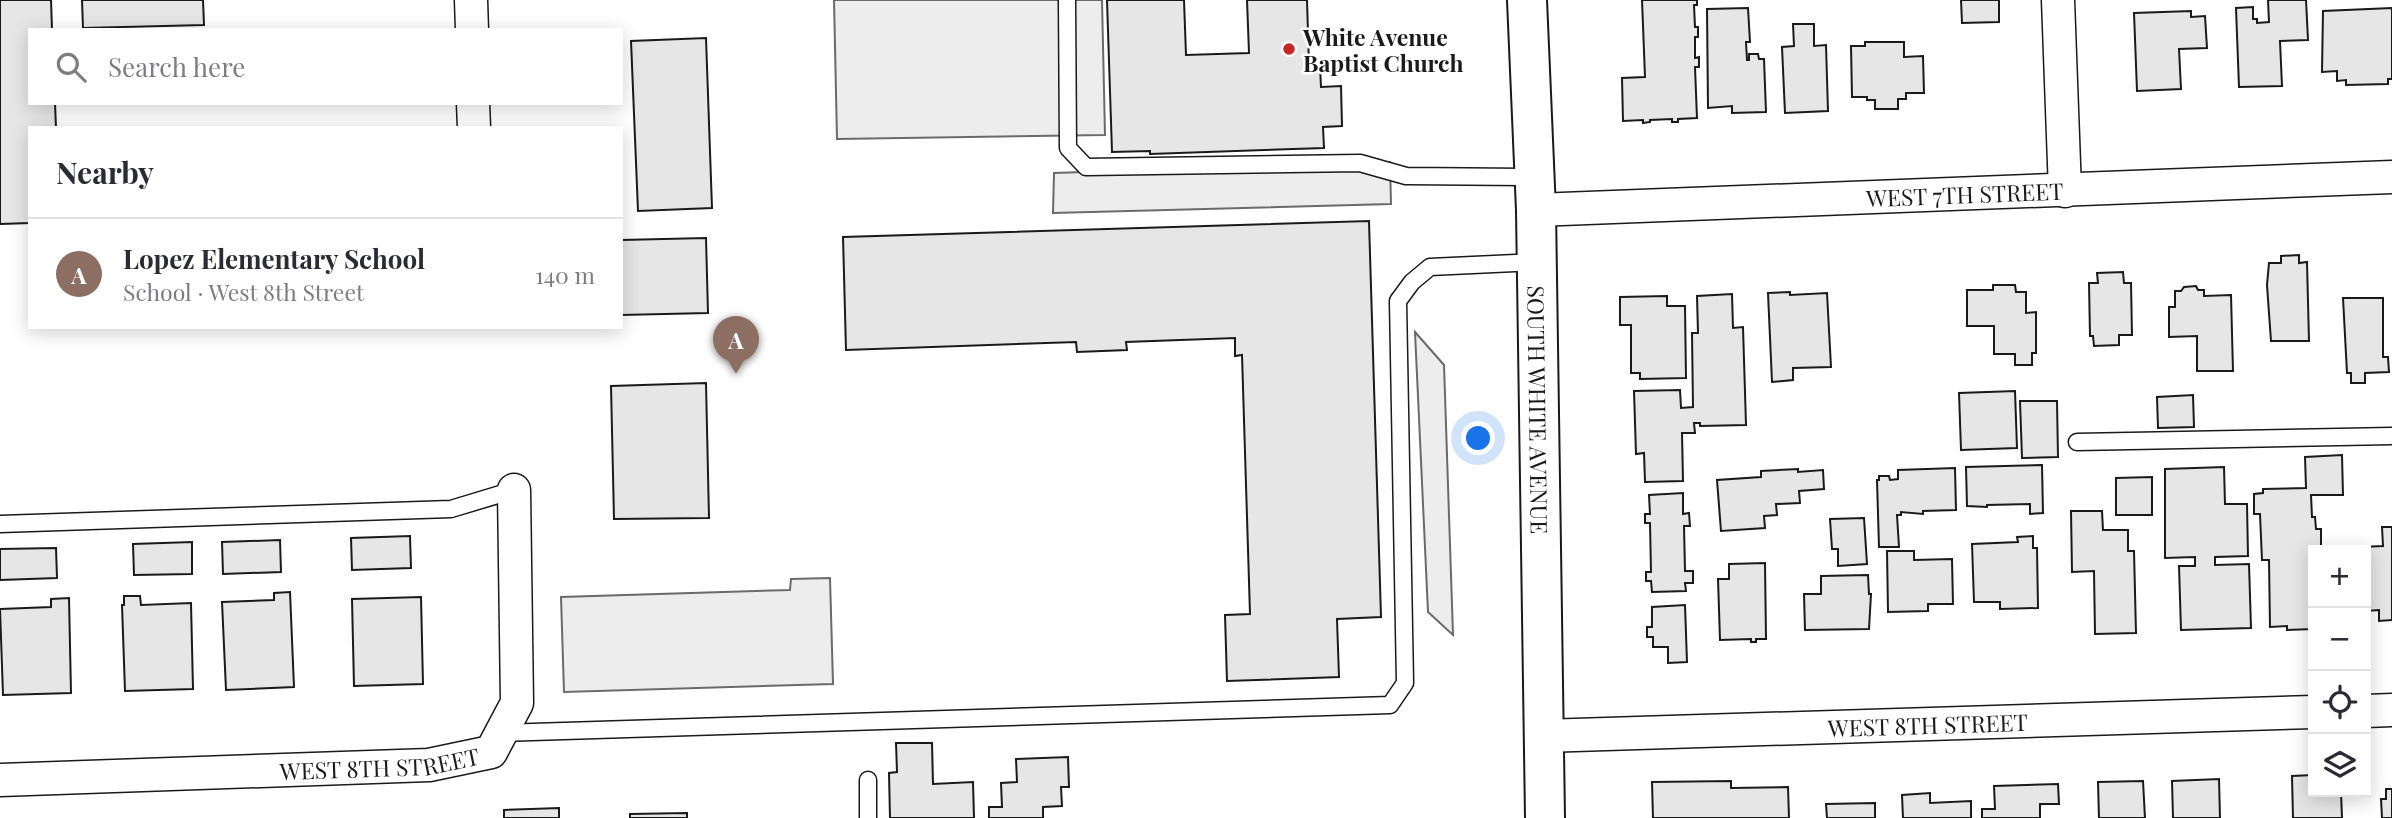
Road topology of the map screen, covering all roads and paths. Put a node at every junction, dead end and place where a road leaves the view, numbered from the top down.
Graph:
1 (471, 0) edge
2 (1067, 0) edge
3 (1527, 0) edge
4 (2058, 0) edge
5 (472, 28) edge
6 (473, 105) edge
7 (474, 126) edge
8 (2392, 177) edge
9 (2065, 191) junction
10 (1535, 194) junction
11 (1536, 262) junction
12 (2392, 436) edge
13 (2077, 442) dead end
14 (514, 490) joint
15 (0, 524) edge
16 (2392, 710) edge
17 (2371, 711) edge
18 (2308, 712) edge
19 (501, 733) junction
20 (1543, 736) junction
21 (0, 779) edge
22 (868, 780) dead end
23 (868, 818) edge
24 (1545, 818) edge

1 - 5 street
2 - 10 lane
3 - 10 street, SOUTH WHITE AVENUE
4 - 9 street
6 - 7 street
8 - 9 street, WEST 7TH STREET
9 - 10 street, WEST 7TH STREET
10 - 11 street, SOUTH WHITE AVENUE
11 - 19 lane
11 - 20 street, SOUTH WHITE AVENUE
12 - 13 lane
14 - 15 lane
14 - 19 street, WEST 8TH STREET
16 - 17 street
18 - 20 street, WEST 8TH STREET
19 - 21 street, WEST 8TH STREET
20 - 24 street, SOUTH WHITE AVENUE
22 - 23 lane

